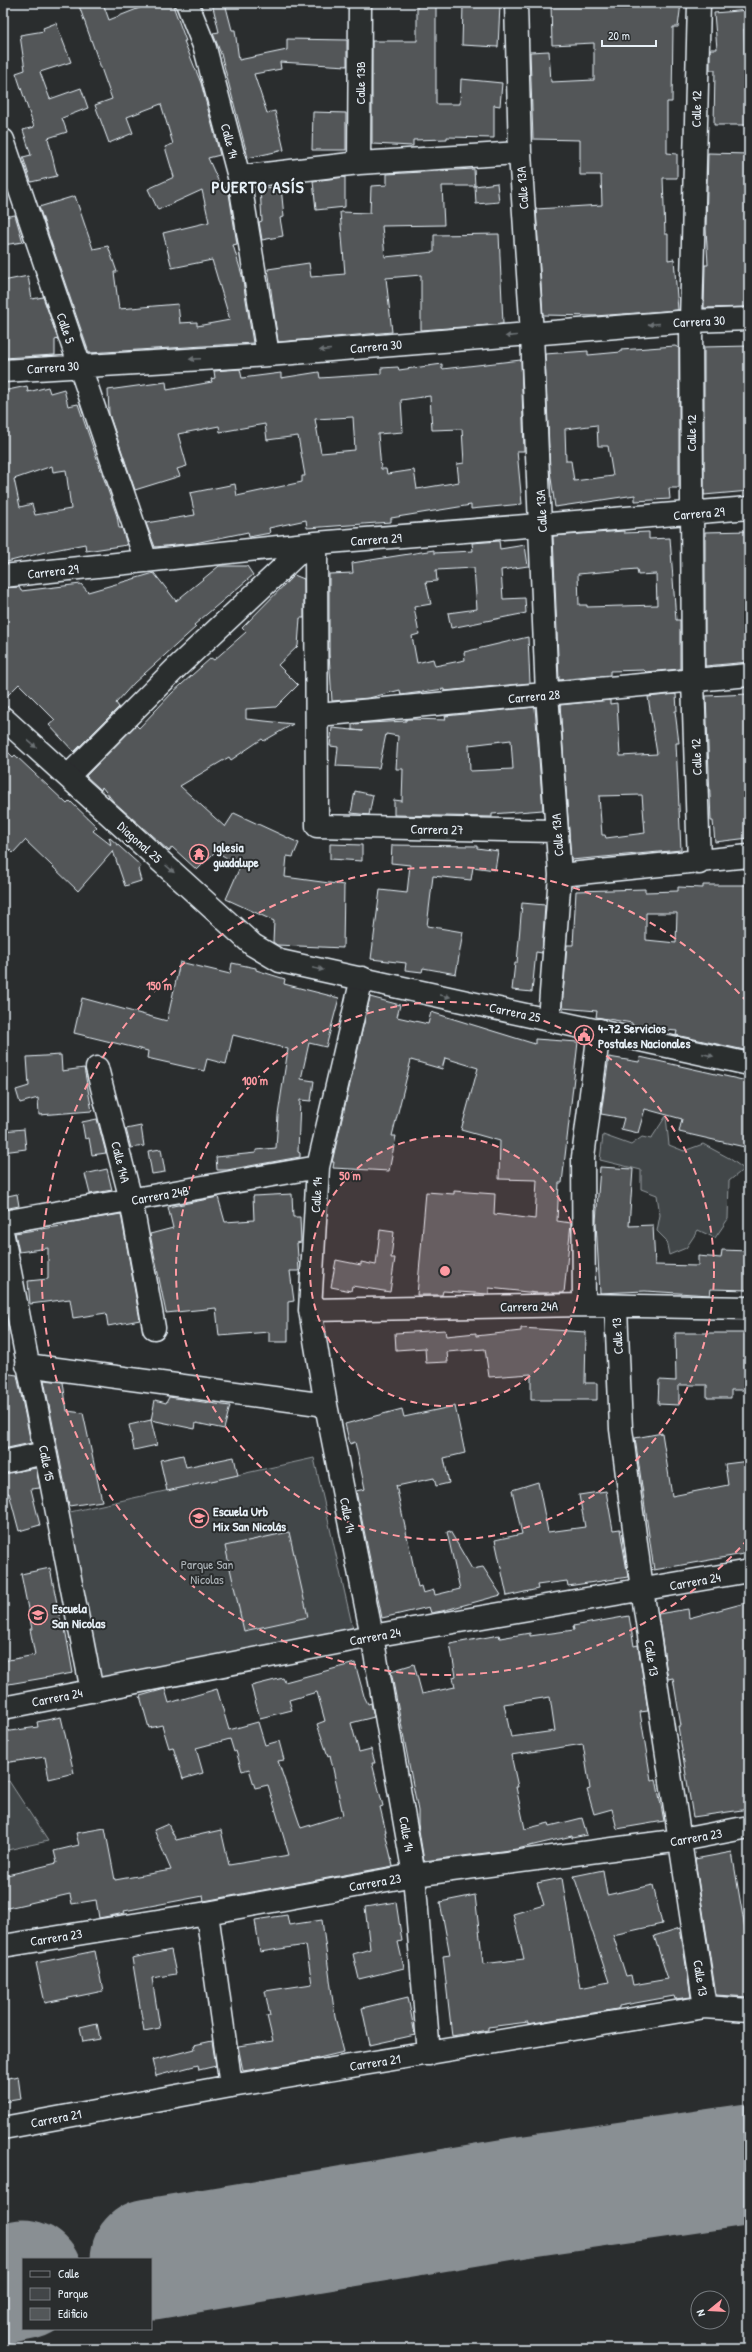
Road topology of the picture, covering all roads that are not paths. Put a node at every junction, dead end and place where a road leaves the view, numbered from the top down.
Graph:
1 (187, 3) edge
2 (360, 3) edge
3 (516, 3) edge
4 (699, 3) edge
5 (4, 144) edge
6 (520, 153) junction
7 (359, 163) junction
8 (239, 177) junction
9 (749, 319) edge
10 (691, 321) junction
11 (532, 334) junction
12 (268, 355) junction
13 (79, 365) junction
14 (3, 371) edge
15 (749, 508) edge
16 (691, 513) junction
17 (542, 526) junction
18 (312, 544) junction
19 (146, 560) junction
20 (3, 576) edge
21 (749, 675) edge
22 (693, 681) junction
23 (547, 694) junction
24 (318, 715) junction
25 (3, 718) edge
26 (68, 776) junction
27 (556, 831) junction
28 (749, 856) edge
29 (699, 863) junction
30 (560, 875) junction
31 (280, 960) joint
32 (362, 978) junction
33 (549, 1019) junction
34 (599, 1030) junction
35 (749, 1064) edge
36 (97, 1068) dead end
37 (318, 1167) junction
38 (131, 1200) junction
39 (3, 1222) edge
40 (3, 1236) edge
41 (584, 1305) junction
42 (616, 1307) junction
43 (749, 1308) edge
44 (310, 1310) junction
45 (154, 1328) dead end
46 (27, 1365) junction
47 (326, 1405) junction
48 (45, 1453) junction
49 (3, 1462) edge
50 (749, 1571) edge
51 (642, 1589) junction
52 (372, 1636) junction
53 (92, 1691) junction
54 (3, 1708) edge
55 (749, 1827) edge
56 (680, 1840) junction
57 (414, 1875) junction
58 (207, 1913) junction
59 (3, 1946) edge
60 (705, 2007) junction
61 (749, 2010) edge
62 (429, 2054) junction
63 (231, 2086) junction
64 (3, 2128) edge

1 - 8 street, Calle 14
2 - 7 street, Calle 13B
3 - 6 street, Calle 13A
4 - 10 street, Calle 12
5 - 13 street, Calle 5
6 - 7 street
6 - 11 street, Calle 13A
7 - 8 street
8 - 12 street, Calle 14
9 - 10 street, Carrera 30
10 -> 11 street, Carrera 30
10 - 16 street, Calle 12
11 -> 12 street, Carrera 30
11 - 17 street, Calle 13A
12 -> 13 street, Carrera 30
13 - 14 street, Carrera 30
13 - 19 street, Calle 5
15 - 16 street, Carrera 29
16 - 17 street, Carrera 29
16 - 22 street, Calle 12
17 - 18 street, Carrera 29
17 - 23 street, Calle 13A
18 - 19 street, Carrera 29
18 - 24 street
18 - 26 street
19 - 20 street, Carrera 29
21 - 22 street, Carrera 28
22 - 23 street, Carrera 28
22 - 29 street, Calle 12
23 - 24 street, Carrera 28
23 - 27 street, Calle 13A
24 - 27 street, Carrera 27
25 -> 26 street, Diagonal 25
26 -> 31 street, Diagonal 25
27 - 30 street, Calle 13A
28 - 29 street
29 - 30 street
30 - 33 street, Calle 13A
31 -> 32 street, Carrera 25
32 -> 33 street, Carrera 25
32 - 37 street, Calle 14
33 - 34 street, Carrera 25
34 -> 35 street, Carrera 25
34 - 41 street
36 - 38 street, Calle 14A
37 - 38 street, Carrera 24B
37 - 44 street, Calle 14
38 - 39 street, Carrera 24B
38 - 45 street, Calle 14A
40 - 46 street, Calle 15
41 - 42 street, Carrera 24A
41 - 44 street, Carrera 24A
42 - 43 street, Carrera 24A
42 - 51 street, Calle 13
44 - 47 street, Calle 14
46 - 47 street
46 - 48 street, Calle 15
47 - 52 street, Calle 14
48 - 49 street
48 - 53 street, Calle 15
50 - 51 street, Carrera 24
51 - 52 street, Carrera 24
51 - 56 street, Calle 13
52 - 53 street, Carrera 24
52 - 57 street, Calle 14
53 - 54 street, Carrera 24
55 - 56 street, Carrera 23
56 - 57 street, Carrera 23
56 - 60 street, Calle 13
57 - 58 street, Carrera 23
57 - 62 street, Calle 14
58 - 59 street, Carrera 23
58 - 63 street
60 - 61 street, Carrera 21
60 - 62 street, Carrera 21
62 - 63 street, Carrera 21
63 - 64 street, Carrera 21

